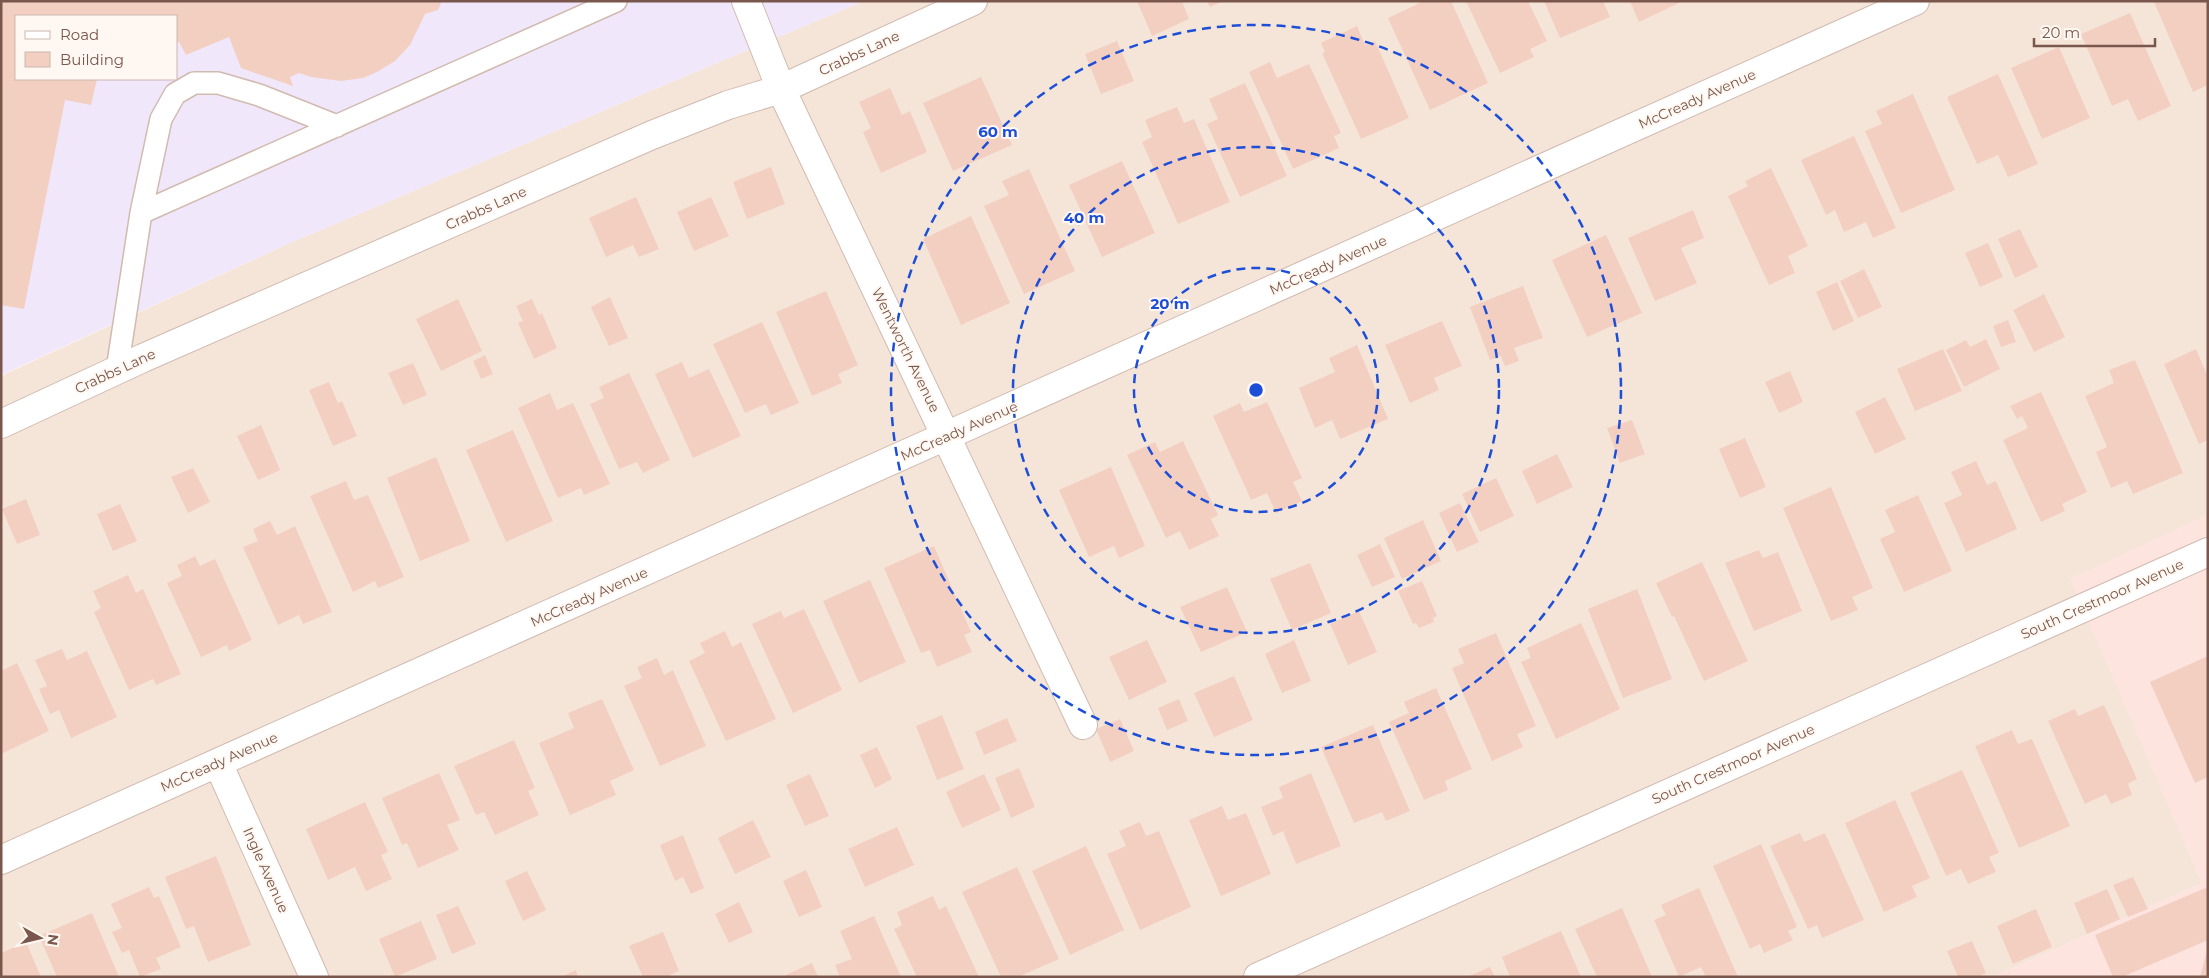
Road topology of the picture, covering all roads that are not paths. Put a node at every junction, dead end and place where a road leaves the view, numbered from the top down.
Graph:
1 (616, 1) edge
2 (746, 1) edge
3 (973, 1) edge
4 (1915, 1) edge
5 (781, 89) junction
6 (338, 126) junction
7 (141, 213) junction
8 (117, 370) junction
9 (1, 424) edge
10 (947, 436) junction
11 (2208, 552) edge
12 (1083, 725) dead end
13 (218, 762) junction
14 (1, 860) edge
15 (314, 977) edge
16 (1258, 977) edge

1 - 6 lane
2 - 5 street, Wentworth Avenue
3 - 5 street, Crabbs Lane
4 - 10 street, McCready Avenue
5 - 8 street, Crabbs Lane
5 - 10 street, Wentworth Avenue
6 - 7 lane
6 - 7 lane
7 - 8 lane
8 - 9 street, Crabbs Lane
10 - 12 street, Wentworth Avenue
10 - 13 street, McCready Avenue
11 - 16 street, South Crestmoor Avenue
13 - 14 street, McCready Avenue
13 - 15 street, Ingle Avenue

